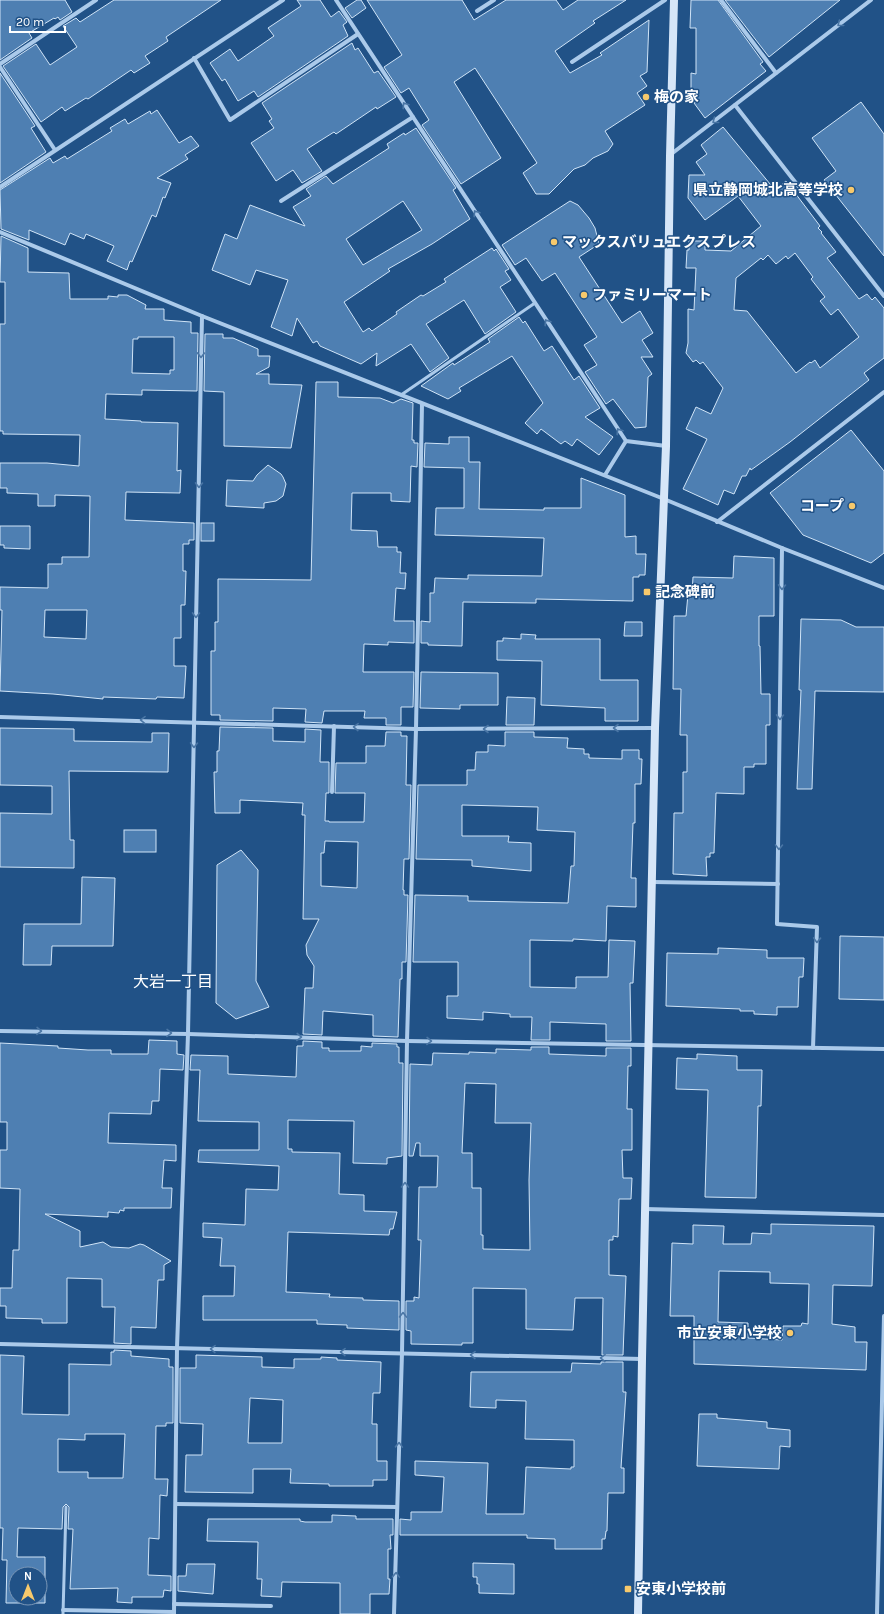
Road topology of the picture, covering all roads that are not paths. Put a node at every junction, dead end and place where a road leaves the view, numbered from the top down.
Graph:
1 (96, 0) edge
2 (283, 0) edge
3 (336, 0) edge
4 (494, 0) edge
5 (665, 0) edge
6 (674, 0) edge
7 (721, 0) edge
8 (871, 0) edge
9 (477, 11) dead end
10 (358, 34) junction
11 (194, 58) junction
12 (572, 62) dead end
13 (0, 65) edge
14 (776, 73) junction
15 (735, 105) junction
16 (413, 117) junction
17 (55, 150) junction
18 (670, 156) junction
19 (0, 187) edge
20 (281, 200) dead end
21 (0, 232) edge
22 (884, 296) edge
23 (535, 303) junction
24 (202, 316) junction
25 (884, 392) edge
26 (401, 395) junction
27 (422, 404) junction
28 (626, 441) junction
29 (666, 446) junction
30 (605, 475) junction
31 (664, 499) junction
32 (717, 522) junction
33 (782, 548) junction
34 (884, 588) edge
35 (0, 717) edge
36 (194, 722) junction
37 (334, 726) junction
38 (655, 728) junction
39 (416, 729) junction
40 (332, 792) dead end
41 (653, 882) junction
42 (778, 884) junction
43 (0, 1031) edge
44 (188, 1034) junction
45 (407, 1041) junction
46 (648, 1044) junction
47 (813, 1048) junction
48 (884, 1049) edge
49 (645, 1209) junction
50 (884, 1215) edge
51 (884, 1316) edge
52 (0, 1344) edge
53 (178, 1348) junction
54 (402, 1353) junction
55 (642, 1359) junction
56 (176, 1504) junction
57 (66, 1507) dead end
58 (397, 1507) junction
59 (174, 1604) junction
60 (271, 1606) dead end
61 (63, 1612) edge
62 (174, 1613) edge
63 (394, 1614) edge
64 (638, 1614) edge
65 (876, 1614) edge

1 - 13 street
2 - 11 street
3 - 10 street
4 - 9 street
5 - 12 street
6 - 18 street
7 - 14 street
8 -> 14 street
10 - 11 street
16 -> 10 street
11 - 17 street
13 - 17 street
14 - 15 street
15 -> 18 street
15 - 22 street
16 - 20 street
23 -> 16 street
17 - 19 street
18 - 29 street
21 - 24 street
23 - 26 lane
28 -> 23 street
24 - 26 street
24 -> 36 street
25 - 32 street
26 - 27 street
27 - 30 street
27 - 39 street
28 - 29 street
28 - 30 street
29 - 31 street
30 - 31 street
31 - 32 street
31 - 38 street
32 - 33 street
33 - 34 street
33 -> 42 street
36 -> 35 street
36 - 37 street
36 -> 44 street
39 -> 37 street
37 - 40 street
38 -> 39 street
38 - 41 street
39 - 45 street
41 - 42 street
41 - 46 street
42 -> 47 street
43 -> 44 street
44 -> 45 street
44 - 53 street
45 -> 46 street
54 -> 45 street
46 - 47 street
46 - 49 street
47 - 48 street
49 - 50 street
49 - 55 street
51 - 65 street
52 - 53 street
54 -> 53 street
53 - 56 street
55 -> 54 street
58 -> 54 street
55 - 64 street
56 - 58 street
56 - 59 street
57 - 61 lane
63 -> 58 street
59 - 60 street
59 - 62 street
61 - 62 street

